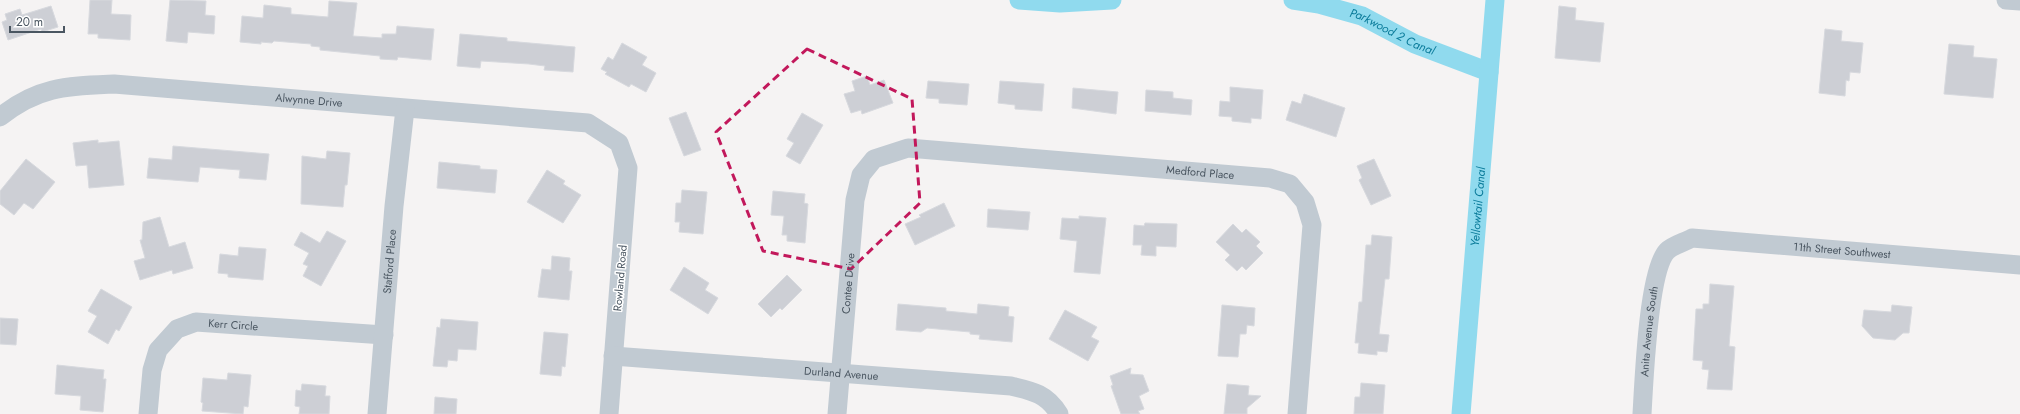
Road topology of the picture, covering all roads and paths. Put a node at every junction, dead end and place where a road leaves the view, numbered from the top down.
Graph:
1 (2006, 0) edge
2 (2020, 1) edge
3 (405, 109) junction
4 (0, 117) edge
5 (619, 143) joint
6 (874, 158) joint
7 (1668, 251) joint
8 (2020, 265) edge
9 (384, 335) junction
10 (613, 356) junction
11 (840, 373) junction
12 (148, 414) edge
13 (377, 414) edge
14 (609, 414) edge
15 (837, 414) edge
16 (1059, 414) edge
17 (1298, 414) edge
18 (1642, 414) edge

1 - 2 street
3 - 4 street, Alwynne Drive
3 - 5 street, Alwynne Drive
3 - 9 street, Stafford Place
5 - 10 street, Rowland Road
6 - 11 street, Contee Drive
6 - 17 street, Medford Place
7 - 8 street, 11th Street Southwest
7 - 18 street, Anita Avenue South
9 - 12 street, Kerr Circle
9 - 13 street, Stafford Place
10 - 11 street, Durland Avenue
10 - 14 street, Rowland Road
11 - 15 street, Contee Drive
11 - 16 street, Durland Avenue

